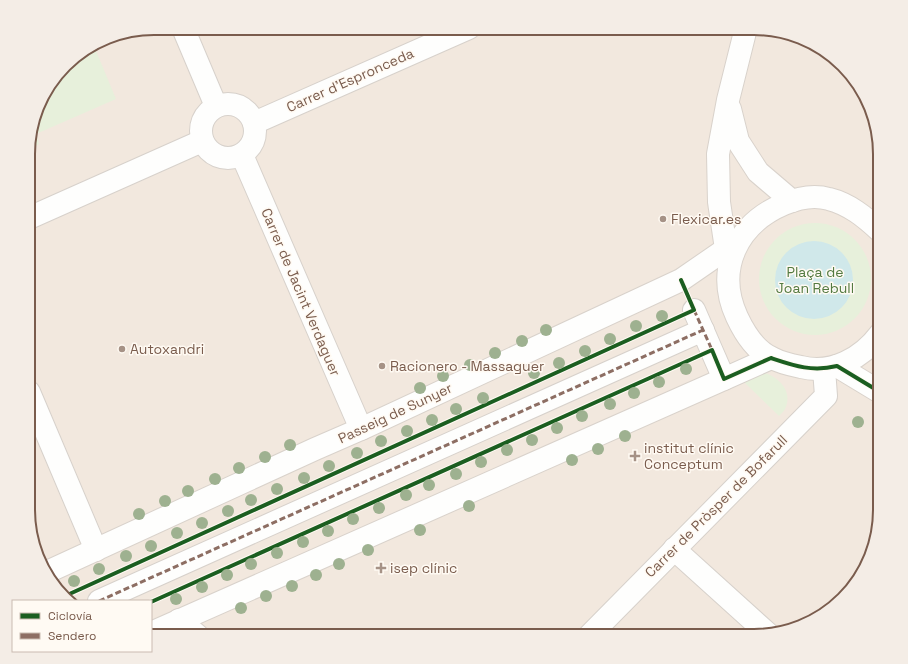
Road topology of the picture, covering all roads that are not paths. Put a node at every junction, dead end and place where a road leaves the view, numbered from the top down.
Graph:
1 (186, 35) edge
2 (453, 35) edge
3 (744, 35) edge
4 (728, 100) junction
5 (216, 106) junction
6 (254, 123) junction
7 (202, 141) junction
8 (242, 155) junction
9 (792, 201) junction
10 (35, 215) edge
11 (873, 225) edge
12 (731, 253) junction
13 (694, 310) dead end
14 (703, 330) junction
15 (873, 342) edge
16 (771, 358) junction
17 (830, 368) junction
18 (724, 379) junction
19 (873, 389) edge
20 (35, 406) edge
21 (361, 429) junction
22 (674, 549) junction
23 (96, 550) junction
24 (51, 570) edge
25 (101, 600) edge
26 (179, 620) junction
27 (762, 628) edge
28 (160, 629) edge
29 (190, 629) edge
30 (596, 629) edge

1 - 5 street
2 - 6 street, Carrer d’Espronceda
3 - 4 street
4 - 9 street
4 - 12 street
5 - 6 street
5 - 7 street
6 - 8 street
7 - 8 street
7 - 10 street
8 - 21 street, Carrer de Jacint Verdaguer
9 - 11 street, Passeig de Sunyer
9 - 12 street, Passeig de Sunyer
12 - 16 street
12 - 21 street, Passeig de Sunyer
13 - 14 street
14 - 18 street
14 - 25 street
15 - 17 street
16 - 17 street
16 - 18 street
17 - 19 street
17 - 22 street, Carrer de Pròsper de Bofarull
18 - 26 street
20 - 23 street
21 - 23 street, Passeig de Sunyer
22 - 27 street
22 - 30 street, Carrer de Pròsper de Bofarull
23 - 24 street, Passeig de Sunyer
26 - 28 street
26 - 29 street

